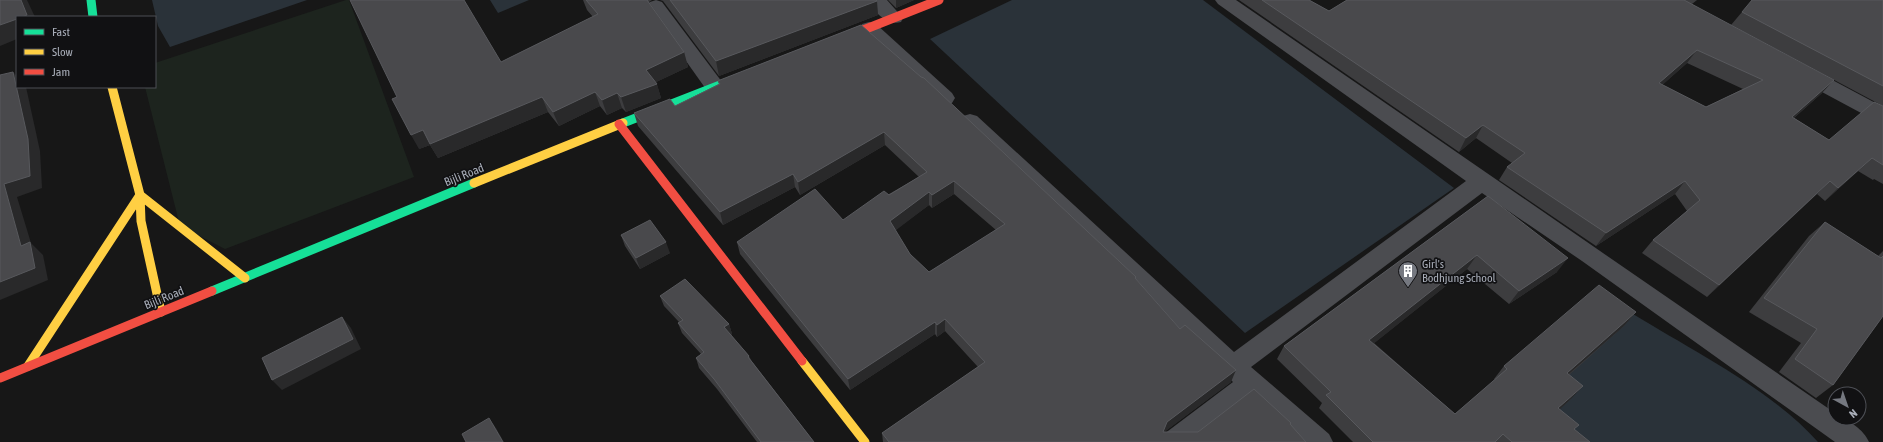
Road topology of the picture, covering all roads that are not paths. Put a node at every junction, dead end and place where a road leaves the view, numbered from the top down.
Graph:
1 (91, 0) edge
2 (876, 0) edge
3 (939, 0) edge
4 (1224, 0) edge
5 (656, 6) dead end
6 (93, 16) edge
7 (894, 18) junction
8 (869, 28) junction
9 (833, 42) edge
10 (1785, 63) edge
11 (745, 76) edge
12 (715, 87) junction
13 (112, 88) edge
14 (1883, 116) edge
15 (619, 124) junction
16 (1482, 181) junction
17 (140, 195) junction
18 (246, 278) junction
19 (160, 312) junction
20 (28, 366) junction
21 (1234, 366) junction
22 (0, 378) edge
23 (1251, 383) junction
24 (865, 442) edge
25 (1173, 442) edge
26 (1320, 442) edge
27 (1856, 442) edge

1 - 6 street
2 - 7 street
3 - 7 street
4 - 16 street
5 - 12 street
7 - 8 street
8 - 9 street
8 - 21 street
10 - 14 street
11 - 12 street, Bijli Road
12 - 15 street, Bijli Road
13 - 17 street
15 - 18 street, Bijli Road
15 - 24 street
16 - 21 street
16 - 27 street
17 - 18 street
17 - 19 street
17 - 20 street
18 - 19 street, Bijli Road
19 - 20 street, Bijli Road
20 - 22 street, Bijli Road
21 - 23 street
23 - 25 street
23 - 26 street

